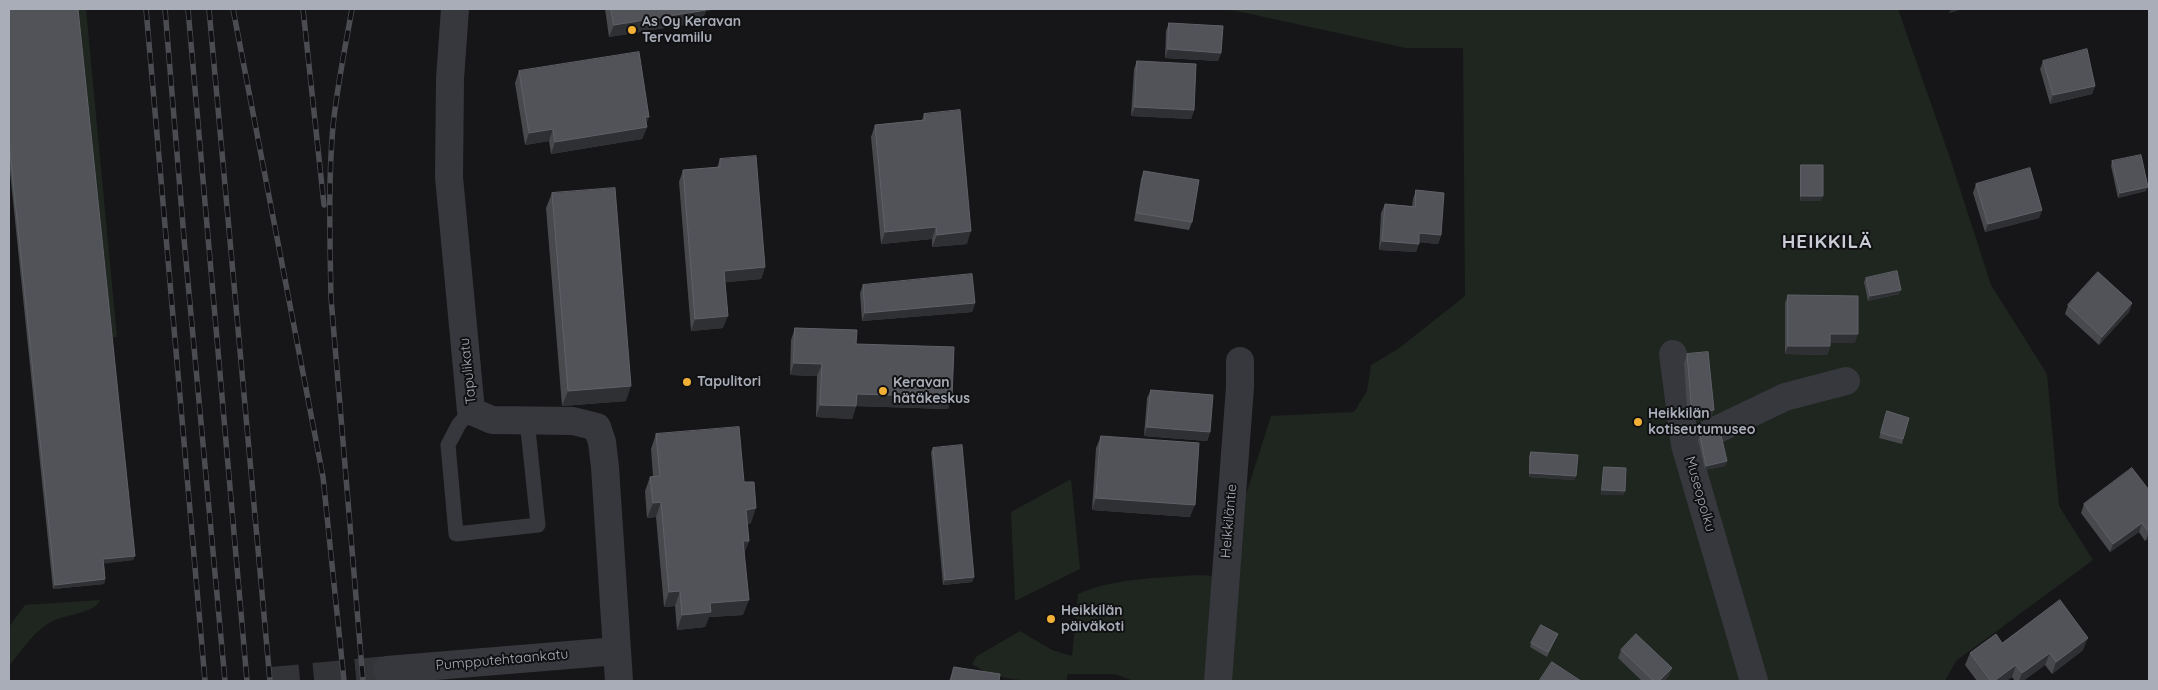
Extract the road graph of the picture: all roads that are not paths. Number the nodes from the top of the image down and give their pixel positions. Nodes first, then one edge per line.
1 (455, 9) edge
2 (1673, 354) dead end
3 (1240, 361) dead end
4 (1846, 381) dead end
5 (471, 411) junction
6 (527, 420) junction
7 (1685, 445) junction
8 (617, 651) junction
9 (386, 670) tunnel mouth
10 (619, 681) edge
11 (1218, 681) edge
12 (1754, 681) edge

1 - 5 street, Tapulikatu
2 - 7 street
3 - 11 street, Heikkiläntie
4 - 7 street, Museopolku
5 - 6 street, Tapulikatu
5 - 6 lane
6 - 8 street, Tapulikatu
7 - 12 street, Museopolku
8 - 9 street, Pumpputehtaankatu
8 - 10 street, Tapulikatu

